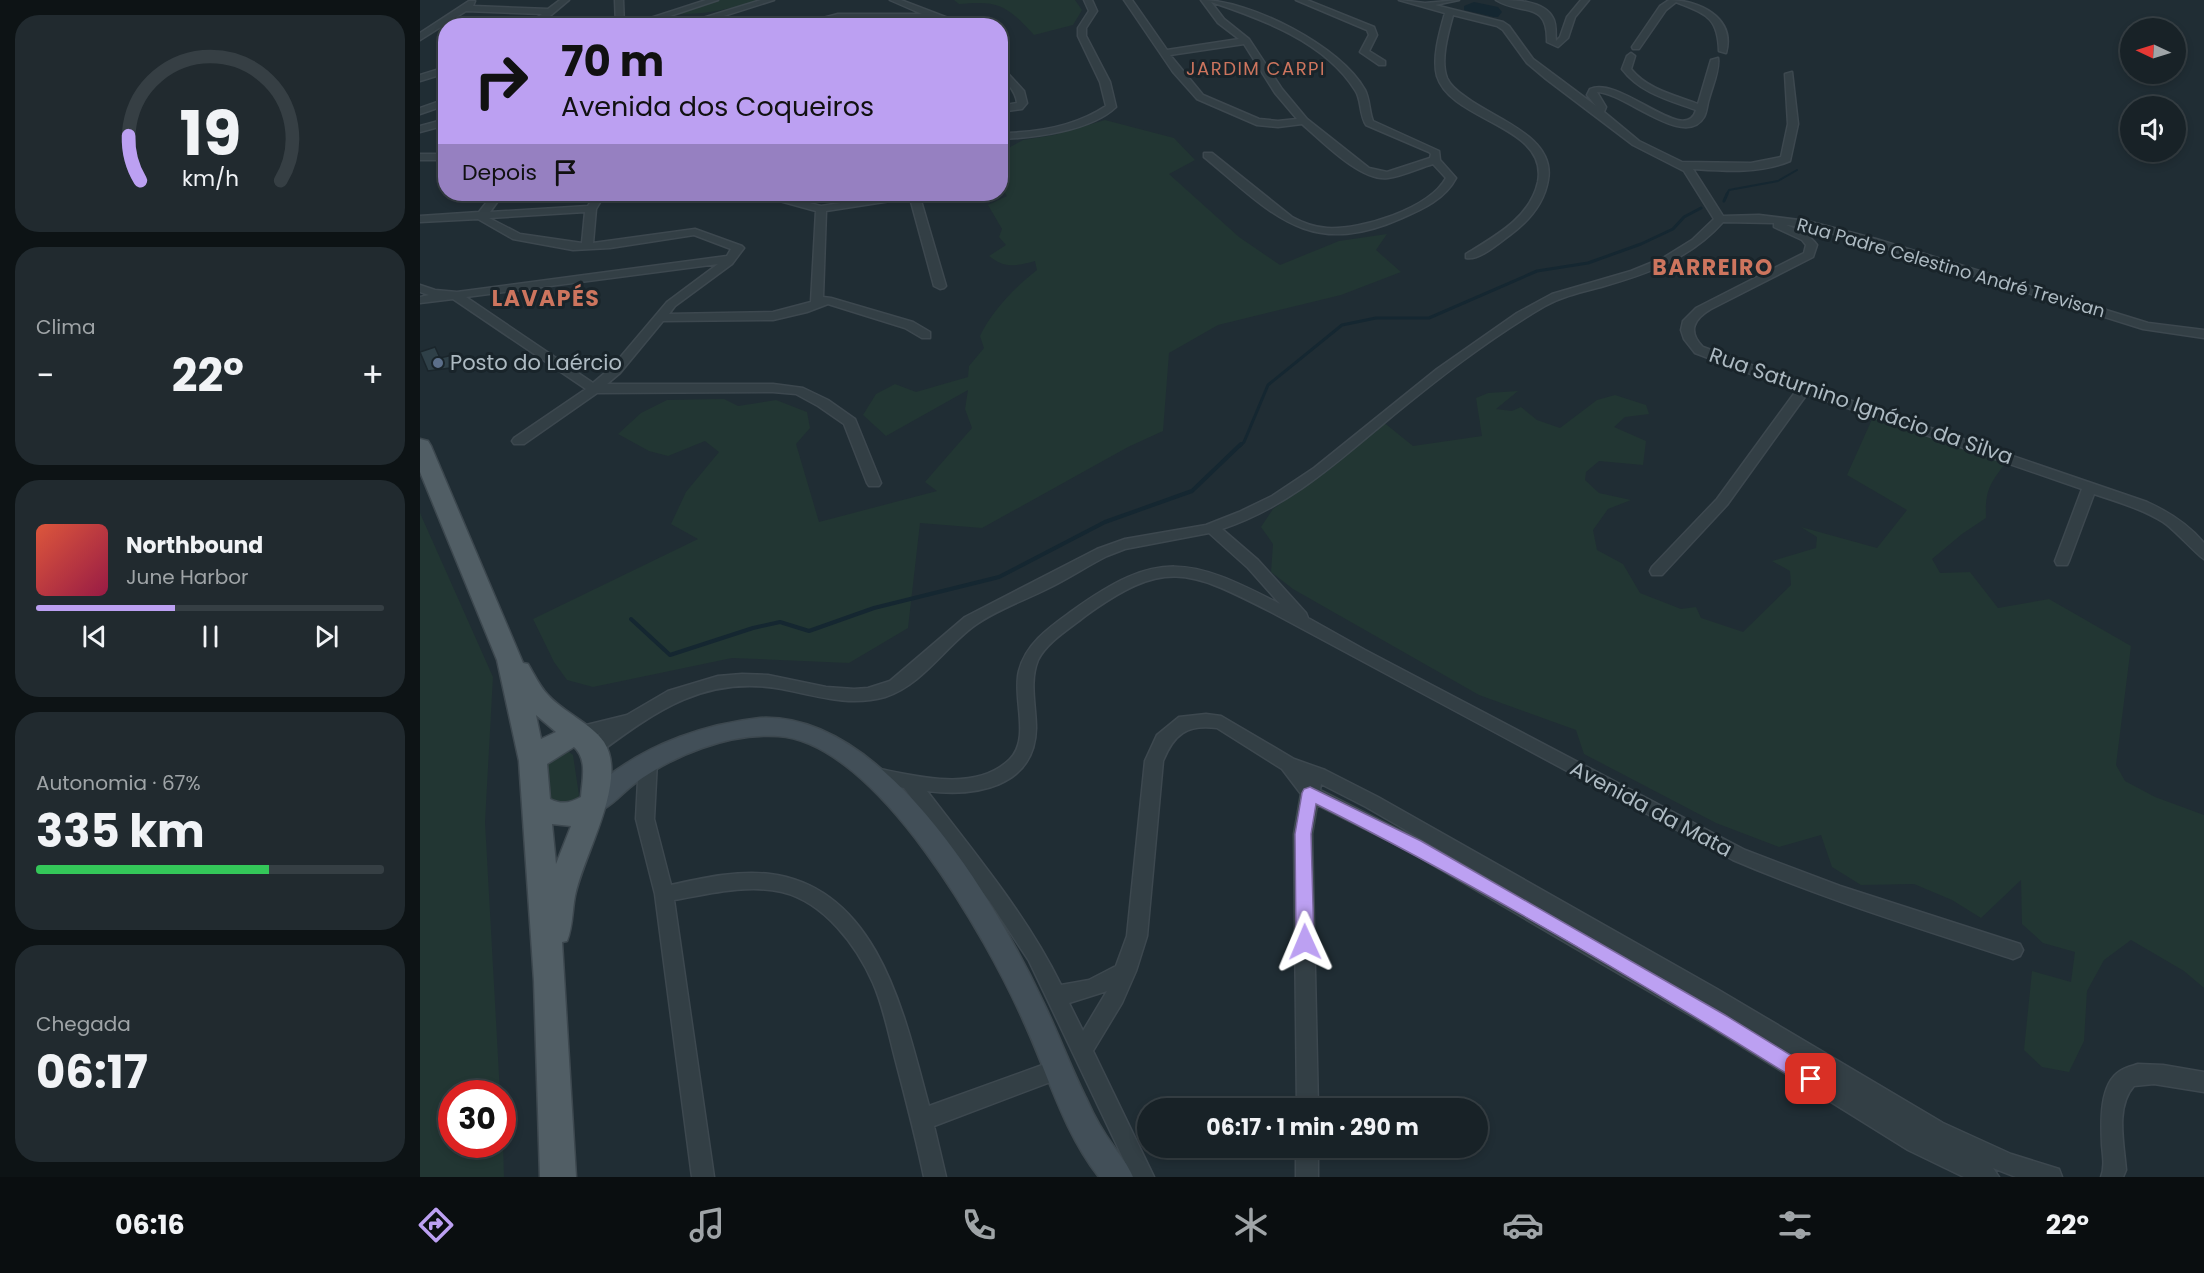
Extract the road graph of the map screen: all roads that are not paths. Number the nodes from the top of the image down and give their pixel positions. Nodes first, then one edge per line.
1 (458, 0) edge
2 (477, 0) edge
3 (565, 0) edge
4 (619, 0) edge
5 (770, 0) edge
6 (894, 0) edge
7 (1088, 0) edge
8 (1128, 0) edge
9 (1205, 0) edge
10 (1213, 0) edge
11 (1300, 0) edge
12 (1403, 0) edge
13 (1455, 0) edge
14 (1500, 0) edge
15 (1585, 0) edge
16 (1676, 0) edge
17 (710, 1) edge
18 (1420, 5) junction
19 (1525, 6) edge
20 (465, 8) junction
21 (549, 12) junction
22 (1449, 12) junction
23 (936, 17) junction
24 (449, 18) edge
25 (542, 18) edge
26 (620, 18) edge
27 (656, 18) edge
28 (716, 18) edge
29 (830, 18) edge
30 (939, 18) edge
31 (438, 25) edge
32 (420, 37) edge
33 (1246, 41) junction
34 (1723, 51) dead end
35 (1164, 53) junction
36 (1715, 60) dead end
37 (1382, 63) dead end
38 (438, 72) edge
39 (1788, 74) dead end
40 (420, 78) edge
41 (1008, 78) edge
42 (438, 105) edge
43 (1008, 108) edge
44 (1700, 108) junction
45 (420, 111) edge
46 (1599, 113) junction
47 (1304, 121) junction
48 (438, 124) edge
49 (420, 129) edge
50 (1008, 136) edge
51 (1208, 155) dead end
52 (420, 157) edge
53 (438, 157) edge
54 (1435, 160) junction
55 (1681, 165) junction
56 (493, 201) edge
57 (596, 201) edge
58 (791, 201) edge
59 (870, 201) edge
60 (915, 201) edge
61 (591, 208) junction
62 (821, 209) junction
63 (482, 215) junction
64 (1759, 218) junction
65 (420, 219) edge
66 (1720, 219) junction
67 (587, 247) junction
68 (1470, 256) dead end
69 (730, 259) junction
70 (940, 286) dead end
71 (420, 288) edge
72 (453, 294) junction
73 (420, 300) edge
74 (817, 304) junction
75 (658, 318) junction
76 (2204, 334) edge
77 (926, 335) dead end
78 (594, 389) junction
79 (1804, 389) junction
80 (519, 441) dead end
81 (420, 446) edge
82 (874, 483) dead end
83 (2090, 487) junction
84 (1212, 528) junction
85 (2204, 554) edge
86 (2062, 561) dead end
87 (1657, 571) dead end
88 (1308, 624) junction
89 (510, 660) junction
90 (589, 749) junction
91 (648, 760) junction
92 (533, 761) junction
93 (1288, 764) junction
94 (875, 775) junction
95 (1319, 775) junction
96 (909, 781) junction
97 (1310, 793) junction
98 (594, 803) junction
99 (535, 805) junction
100 (664, 894) junction
101 (2013, 950) dead end
102 (1126, 971) junction
103 (550, 981) junction
104 (1057, 995) junction
105 (1082, 1051) junction
106 (1059, 1069) junction
107 (2204, 1082) edge
108 (1307, 1098) edge
109 (923, 1119) junction
110 (1307, 1158) edge
111 (558, 1177) edge
112 (703, 1177) edge
113 (935, 1177) edge
114 (1118, 1177) edge
115 (1143, 1177) edge
116 (1307, 1177) edge
117 (1988, 1177) edge
118 (2051, 1177) edge
119 (2112, 1177) edge

1 - 20 street
2 - 20 street
3 - 21 street
4 - 26 street
5 - 28 street
6 - 23 street
7 - 50 street
8 - 35 street
9 - 33 street
10 - 54 street
11 - 37 street
12 - 18 street
13 - 18 street
14 - 19 street
15 - 19 street
16 - 34 street
16 - 44 street
17 - 27 street
18 - 22 street
20 - 21 street
20 - 24 street
21 - 25 street
22 - 46 street
22 - 68 street
23 - 29 street
23 - 30 street
31 - 32 street
33 - 35 street
33 - 47 street
35 - 47 street
36 - 44 street
38 - 40 street
39 - 55 street
41 - 43 street
42 - 45 street
44 - 46 street
46 - 55 street
47 - 54 street
48 - 49 street
51 - 54 street
52 - 53 street
55 - 66 street
56 - 63 street
57 - 61 street
58 - 62 street
59 - 62 street
60 - 70 street
61 - 63 street
61 - 67 street
62 - 74 street
63 - 65 street
63 - 67 street
64 - 66 street, Rua Padre Celestino André Trevisan
64 - 76 street, Rua Padre Celestino André Trevisan
64 - 79 street, Rua Saturnino Ignácio da Silva
66 - 84 street
67 - 69 street
69 - 72 street
69 - 75 street
71 - 72 street
72 - 73 street
72 - 78 street
74 - 75 street
74 - 77 street
75 - 78 street
78 - 80 street
78 - 82 street
79 - 83 street, Rua Saturnino Ignácio da Silva
79 - 87 street
81 - 89 main road
83 - 85 street, Rua Saturnino Ignácio da Silva
83 - 86 street
84 - 88 street, Avenida da Mata
84 - 90 street
88 - 96 street, Avenida da Mata
88 - 101 street, Avenida da Mata
89 - 90 main road
89 - 92 main road
90 - 91 main road
90 - 92 main road
90 - 98 main road
91 - 94 main road
91 - 98 main road
91 - 100 street
92 - 99 main road
93 - 95 street
93 - 97 street
93 - 102 street
94 - 96 street, Avenida da Mata
94 - 106 main road
95 - 97 street
95 - 118 street
96 - 104 street
97 - 108 street
97 - 117 street
98 - 99 main road
98 - 103 main road
99 - 103 main road
100 - 109 street
100 - 112 street
102 - 104 street
102 - 105 street
103 - 111 main road
104 - 105 street
105 - 115 street
106 - 109 street
106 - 114 main road
107 - 119 street
109 - 113 street
110 - 116 street

